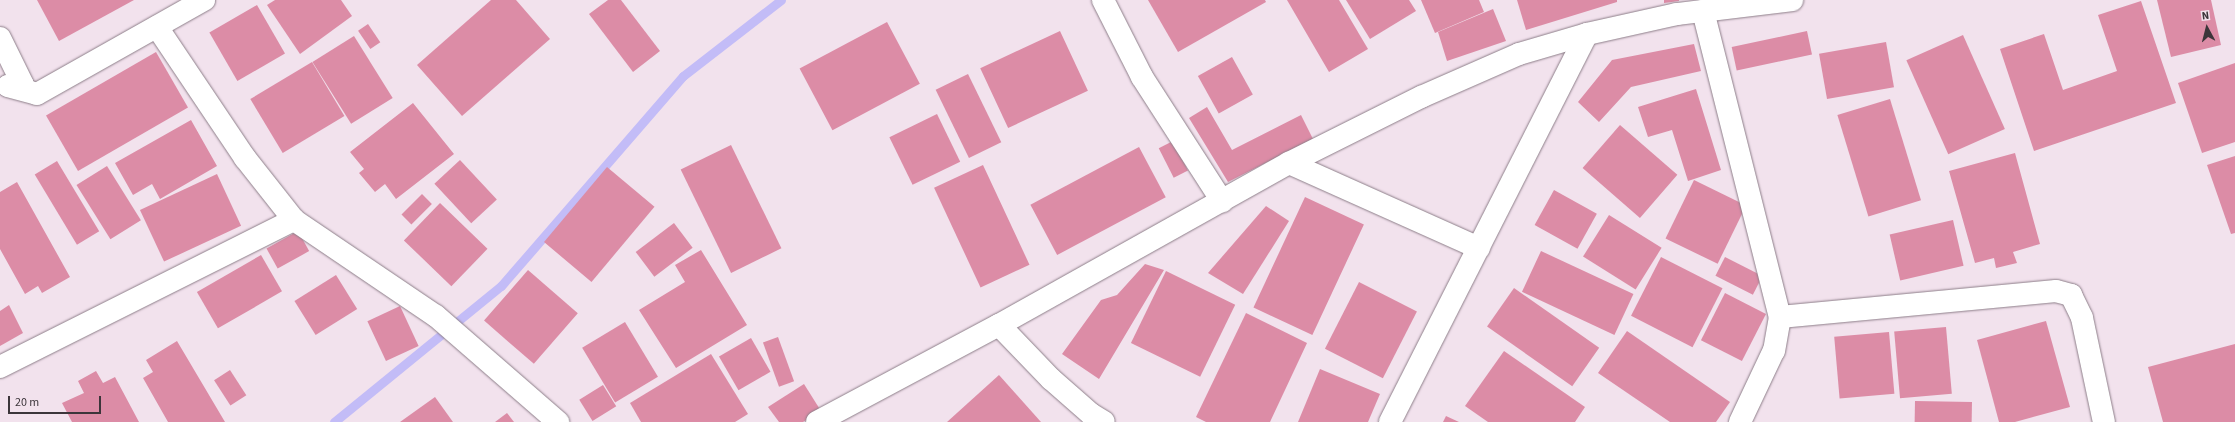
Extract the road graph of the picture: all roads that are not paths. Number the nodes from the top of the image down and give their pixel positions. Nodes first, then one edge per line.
1 (204, 0) edge
2 (1103, 0) edge
3 (1792, 0) edge
4 (1702, 11) junction
5 (157, 27) junction
6 (1586, 34) junction
7 (0, 38) edge
8 (1290, 163) junction
9 (1222, 201) junction
10 (294, 220) junction
11 (1479, 248) junction
12 (1780, 317) junction
13 (999, 325) junction
14 (0, 368) edge
15 (1748, 419) edge
16 (558, 422) edge
17 (817, 422) edge
18 (1104, 422) edge
19 (1390, 422) edge
20 (2104, 422) edge

1 - 5 street
2 - 9 street
3 - 4 street
4 - 6 street
4 - 12 street
5 - 7 street
5 - 10 street
6 - 8 street
6 - 11 street
8 - 9 street
8 - 11 street
9 - 13 street
10 - 14 street
10 - 16 street
11 - 19 street
12 - 15 street
12 - 20 street
13 - 17 street
13 - 18 street

